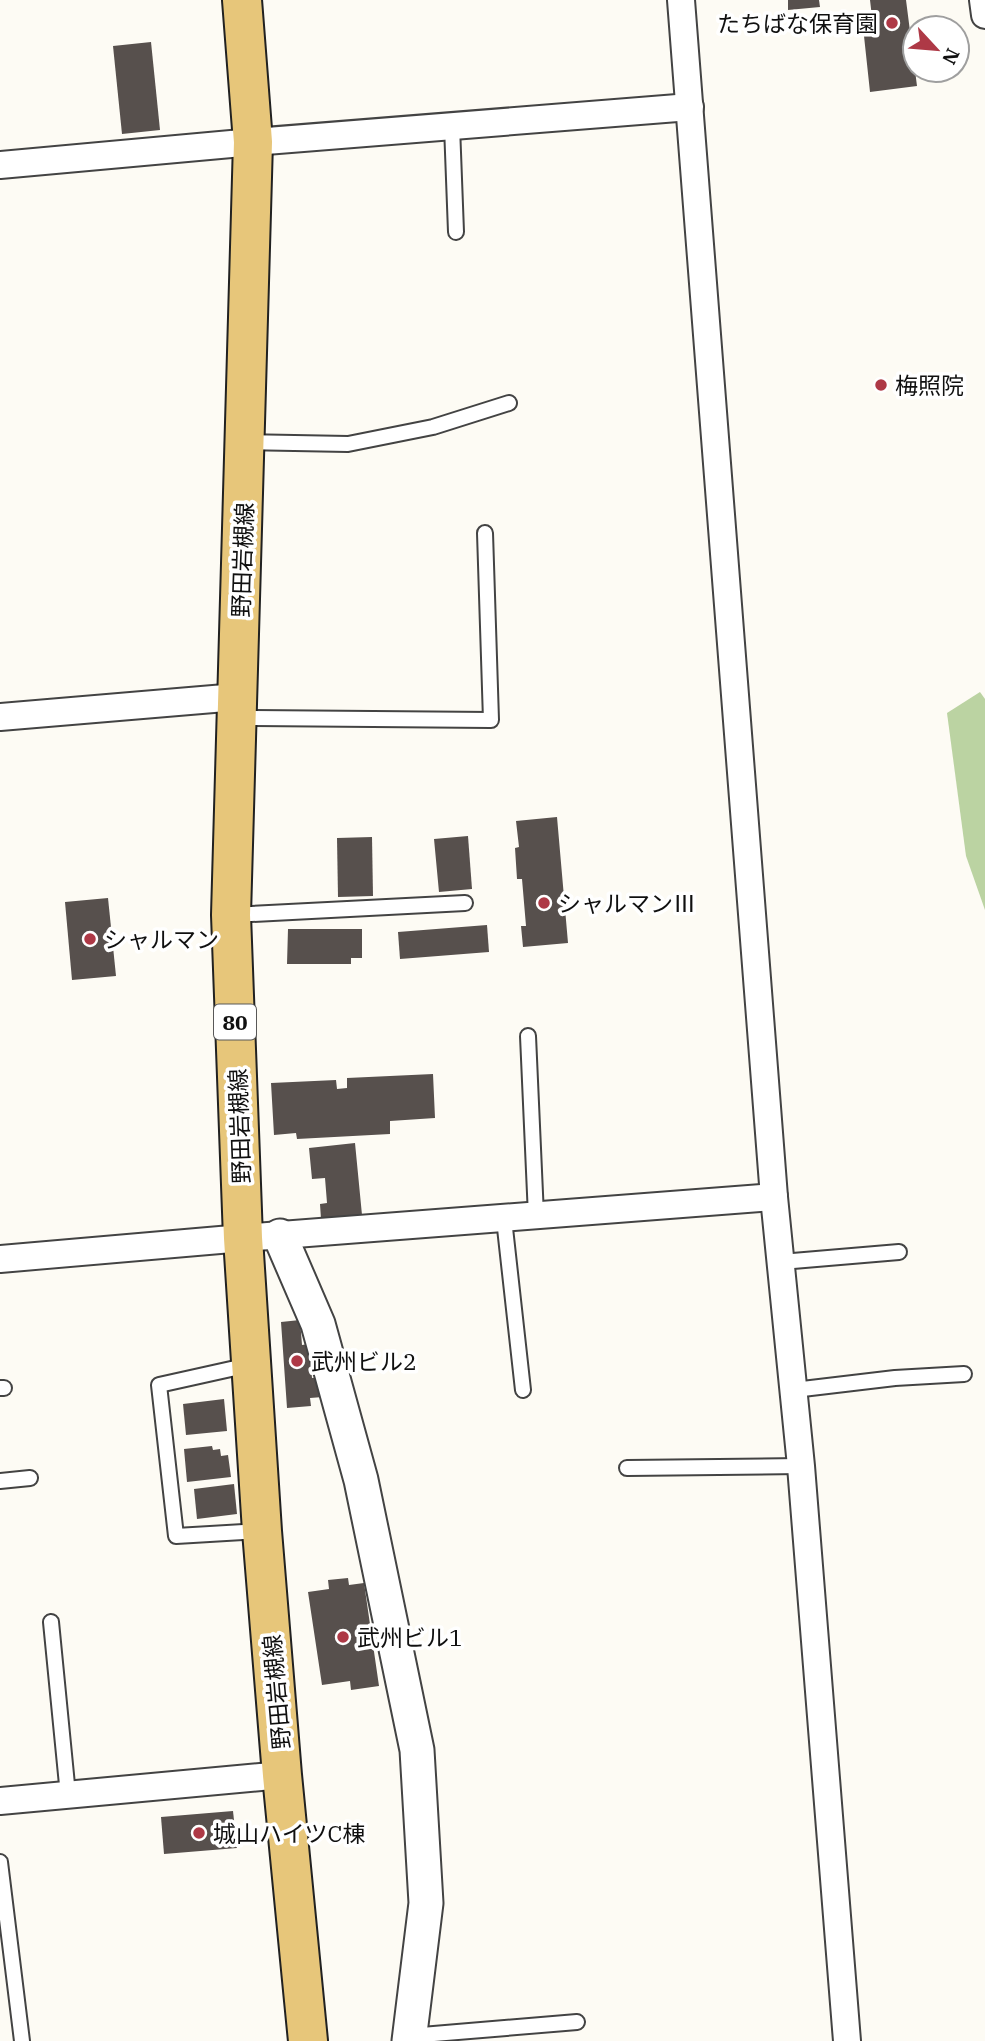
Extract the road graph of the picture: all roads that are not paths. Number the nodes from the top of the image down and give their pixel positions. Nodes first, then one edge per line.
1 (242, 0) edge
2 (681, 0) edge
3 (983, 0) edge
4 (985, 15) edge
5 (690, 107) junction
6 (452, 126) junction
7 (253, 142) junction
8 (0, 165) edge
9 (456, 232) dead end
10 (509, 403) dead end
11 (246, 442) junction
12 (485, 533) dead end
13 (237, 708) junction
14 (0, 717) edge
15 (465, 903) dead end
16 (231, 915) junction
17 (528, 1036) dead end
18 (774, 1197) junction
19 (537, 1216) junction
20 (504, 1219) junction
21 (280, 1236) junction
22 (243, 1238) junction
23 (899, 1252) dead end
24 (0, 1259) edge
25 (780, 1262) junction
26 (252, 1365) junction
27 (964, 1374) dead end
28 (523, 1390) dead end
29 (794, 1390) junction
30 (801, 1466) junction
31 (627, 1468) dead end
32 (30, 1478) dead end
33 (0, 1481) edge
34 (262, 1531) junction
35 (51, 1622) dead end
36 (282, 1775) junction
37 (68, 1795) junction
38 (0, 1801) edge
39 (0, 1862) edge
40 (577, 2022) dead end
41 (410, 2039) edge
42 (22, 2041) edge
43 (308, 2041) edge
44 (847, 2041) edge

1 - 7 main road, 野田岩槻線 / 80
2 - 5 street
3 - 4 street
5 - 6 street
5 - 18 street
6 - 7 street
6 - 9 lane
7 - 8 street
7 - 11 main road, 野田岩槻線 / 80
10 - 11 lane
11 - 13 main road, 野田岩槻線 / 80
12 - 13 lane
13 - 14 street
13 - 16 main road, 野田岩槻線 / 80
15 - 16 lane
16 - 22 main road, 野田岩槻線 / 80
17 - 19 lane
18 - 19 street
18 - 25 street
19 - 20 street
20 - 21 street
20 - 28 lane
21 - 22 street
21 - 41 street
22 - 24 street
22 - 26 main road, 野田岩槻線 / 80
23 - 25 lane
25 - 29 street
26 - 34 main road, 野田岩槻線 / 80
26 - 34 lane
27 - 29 lane
29 - 30 street
30 - 31 lane
30 - 44 street
32 - 33 lane
34 - 36 main road, 野田岩槻線 / 80
35 - 37 lane
36 - 37 street
36 - 43 main road, 野田岩槻線 / 80
37 - 38 street
39 - 42 lane
40 - 41 lane

